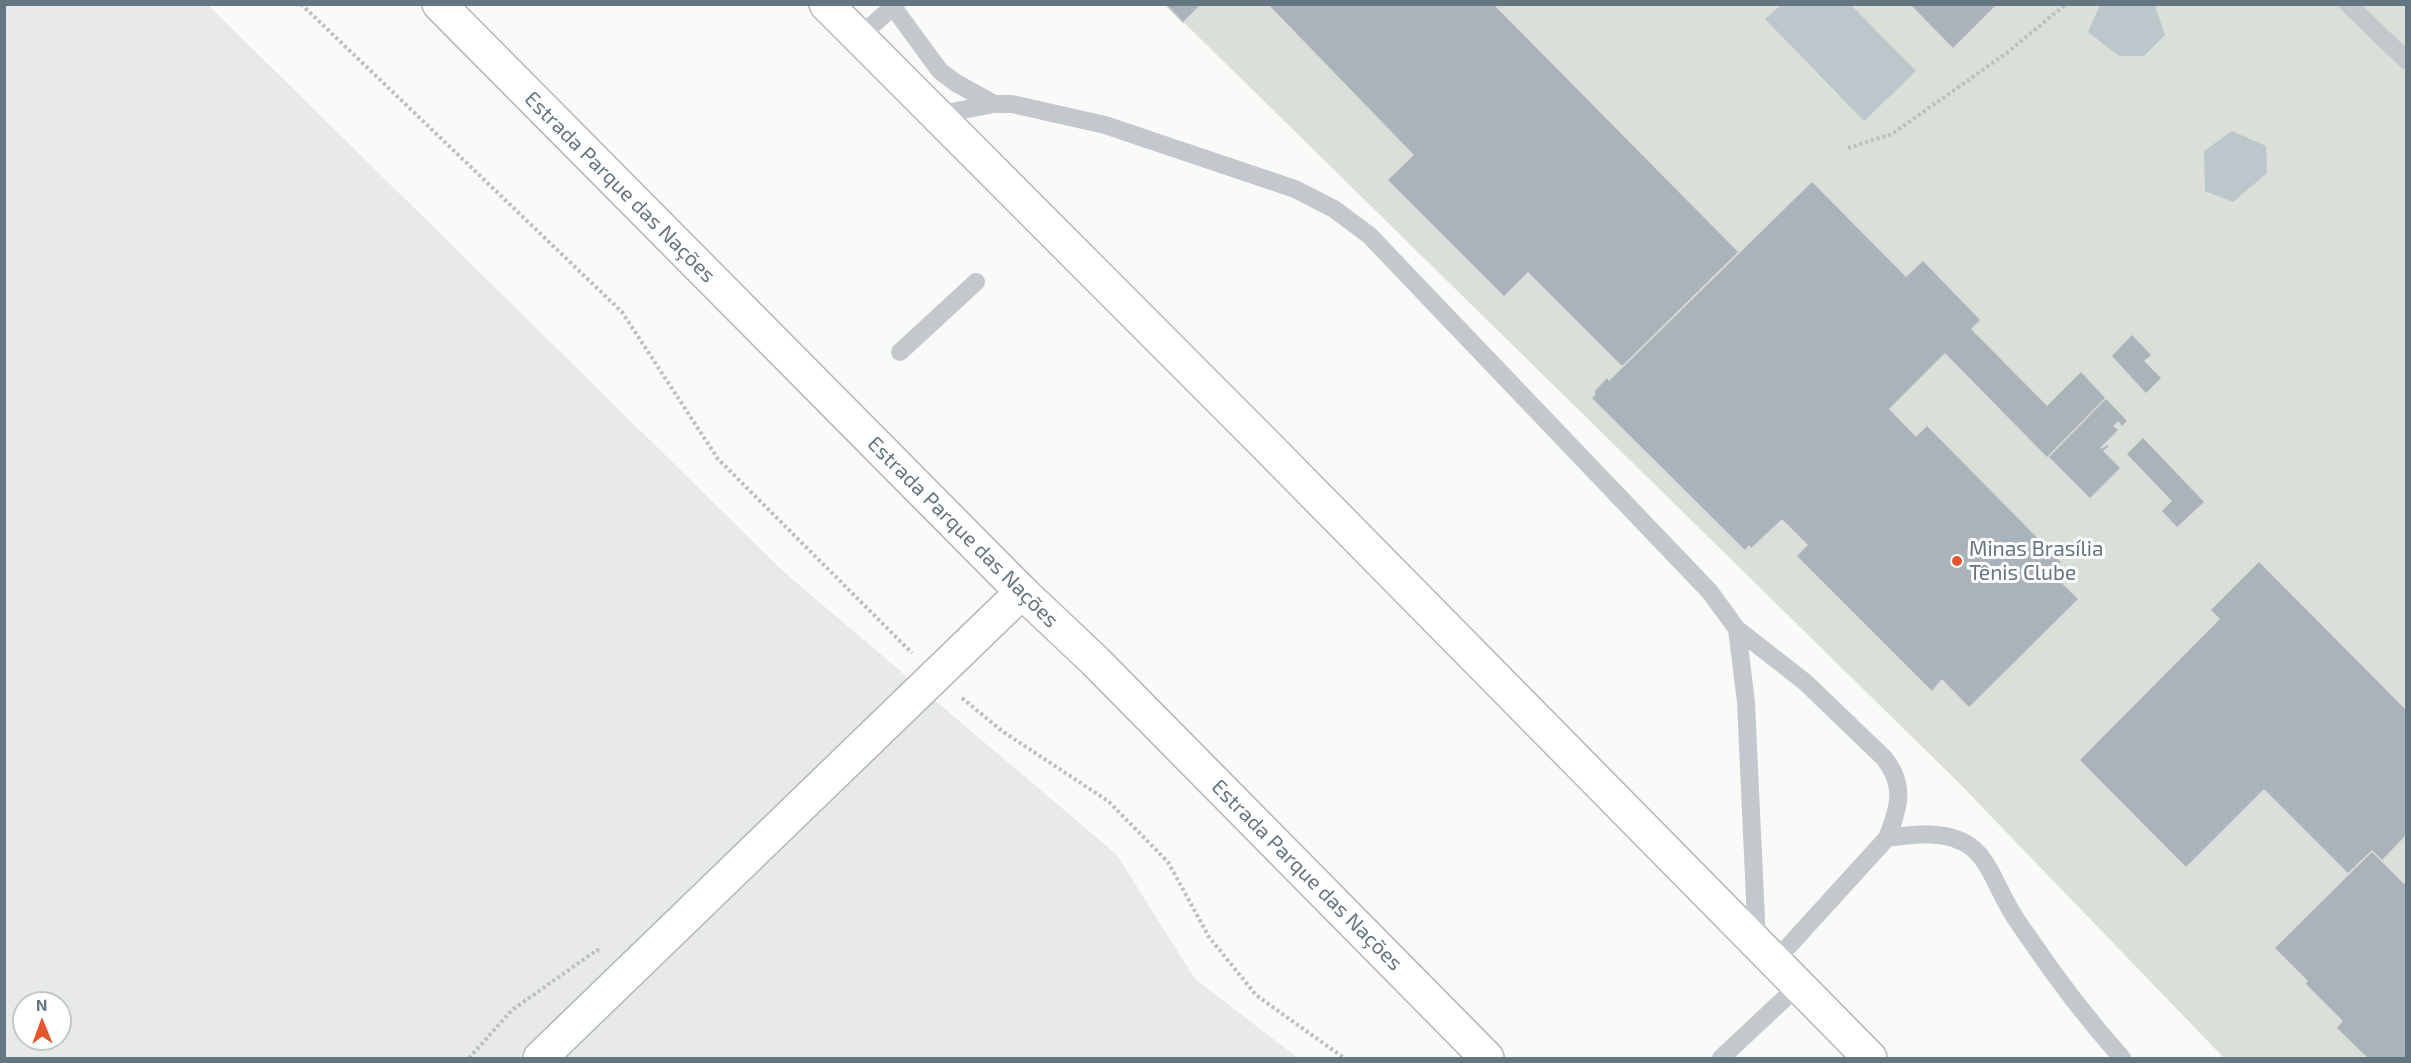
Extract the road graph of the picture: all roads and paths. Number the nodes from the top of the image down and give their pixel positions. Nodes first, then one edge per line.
1 (301, 4) edge
2 (439, 4) edge
3 (826, 4) edge
4 (2066, 4) edge
5 (2348, 4) edge
6 (895, 6) edge
7 (859, 38) junction
8 (2406, 60) edge
9 (994, 104) junction
10 (936, 115) junction
11 (1848, 148) dead end
12 (976, 282) dead end
13 (900, 352) dead end
14 (1022, 592) junction
15 (1737, 629) junction
16 (936, 676) junction
17 (1887, 838) junction
18 (1766, 952) junction
19 (640, 962) junction
20 (1799, 985) junction
21 (469, 1059) edge
22 (540, 1059) edge
23 (1344, 1059) edge
24 (1487, 1059) edge
25 (1721, 1059) edge
26 (1870, 1059) edge
27 (2122, 1059) edge

1 - 16 path
2 - 14 main road, Estrada Parque das Nações
3 - 7 main road
4 - 11 path
5 - 8 lane
6 - 7 lane
6 - 9 lane
7 - 10 main road
9 - 10 lane
9 - 15 lane
10 - 18 main road
12 - 13 lane
14 - 16 main road
14 - 24 main road, Estrada Parque das Nações
15 - 17 lane
15 - 18 lane
16 - 19 main road
16 - 23 path
17 - 18 lane
17 - 27 lane
18 - 20 main road
19 - 21 path
19 - 22 main road
20 - 25 lane
20 - 26 main road

